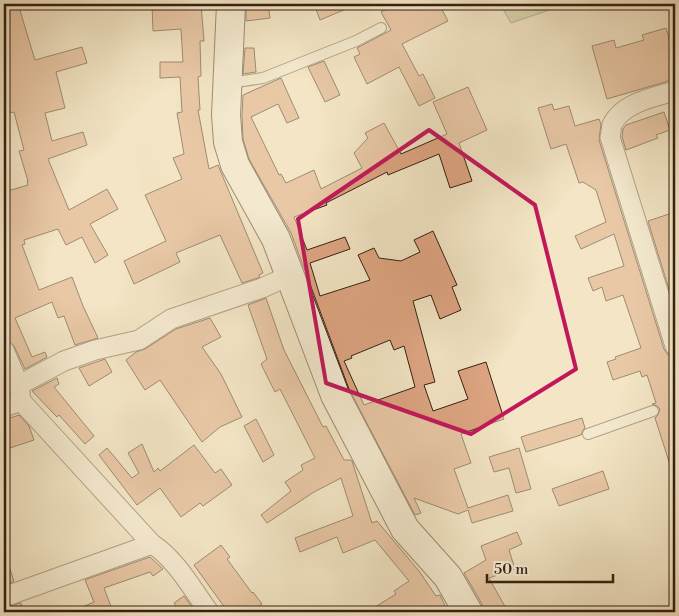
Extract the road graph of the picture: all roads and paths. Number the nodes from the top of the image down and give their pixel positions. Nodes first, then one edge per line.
1 (231, 4) edge
2 (381, 28) dead end
3 (226, 84) junction
4 (675, 91) edge
5 (291, 275) junction
6 (675, 346) edge
7 (4, 350) edge
8 (14, 397) edge
9 (653, 411) dead end
10 (588, 434) dead end
11 (152, 544) junction
12 (4, 597) edge
13 (209, 612) edge
14 (468, 612) edge

1 - 3 street
2 - 3 lane
3 - 5 street
4 - 6 street
5 - 8 street
5 - 14 street
7 - 8 street
8 - 11 street
9 - 10 lane
11 - 12 street
11 - 13 street

